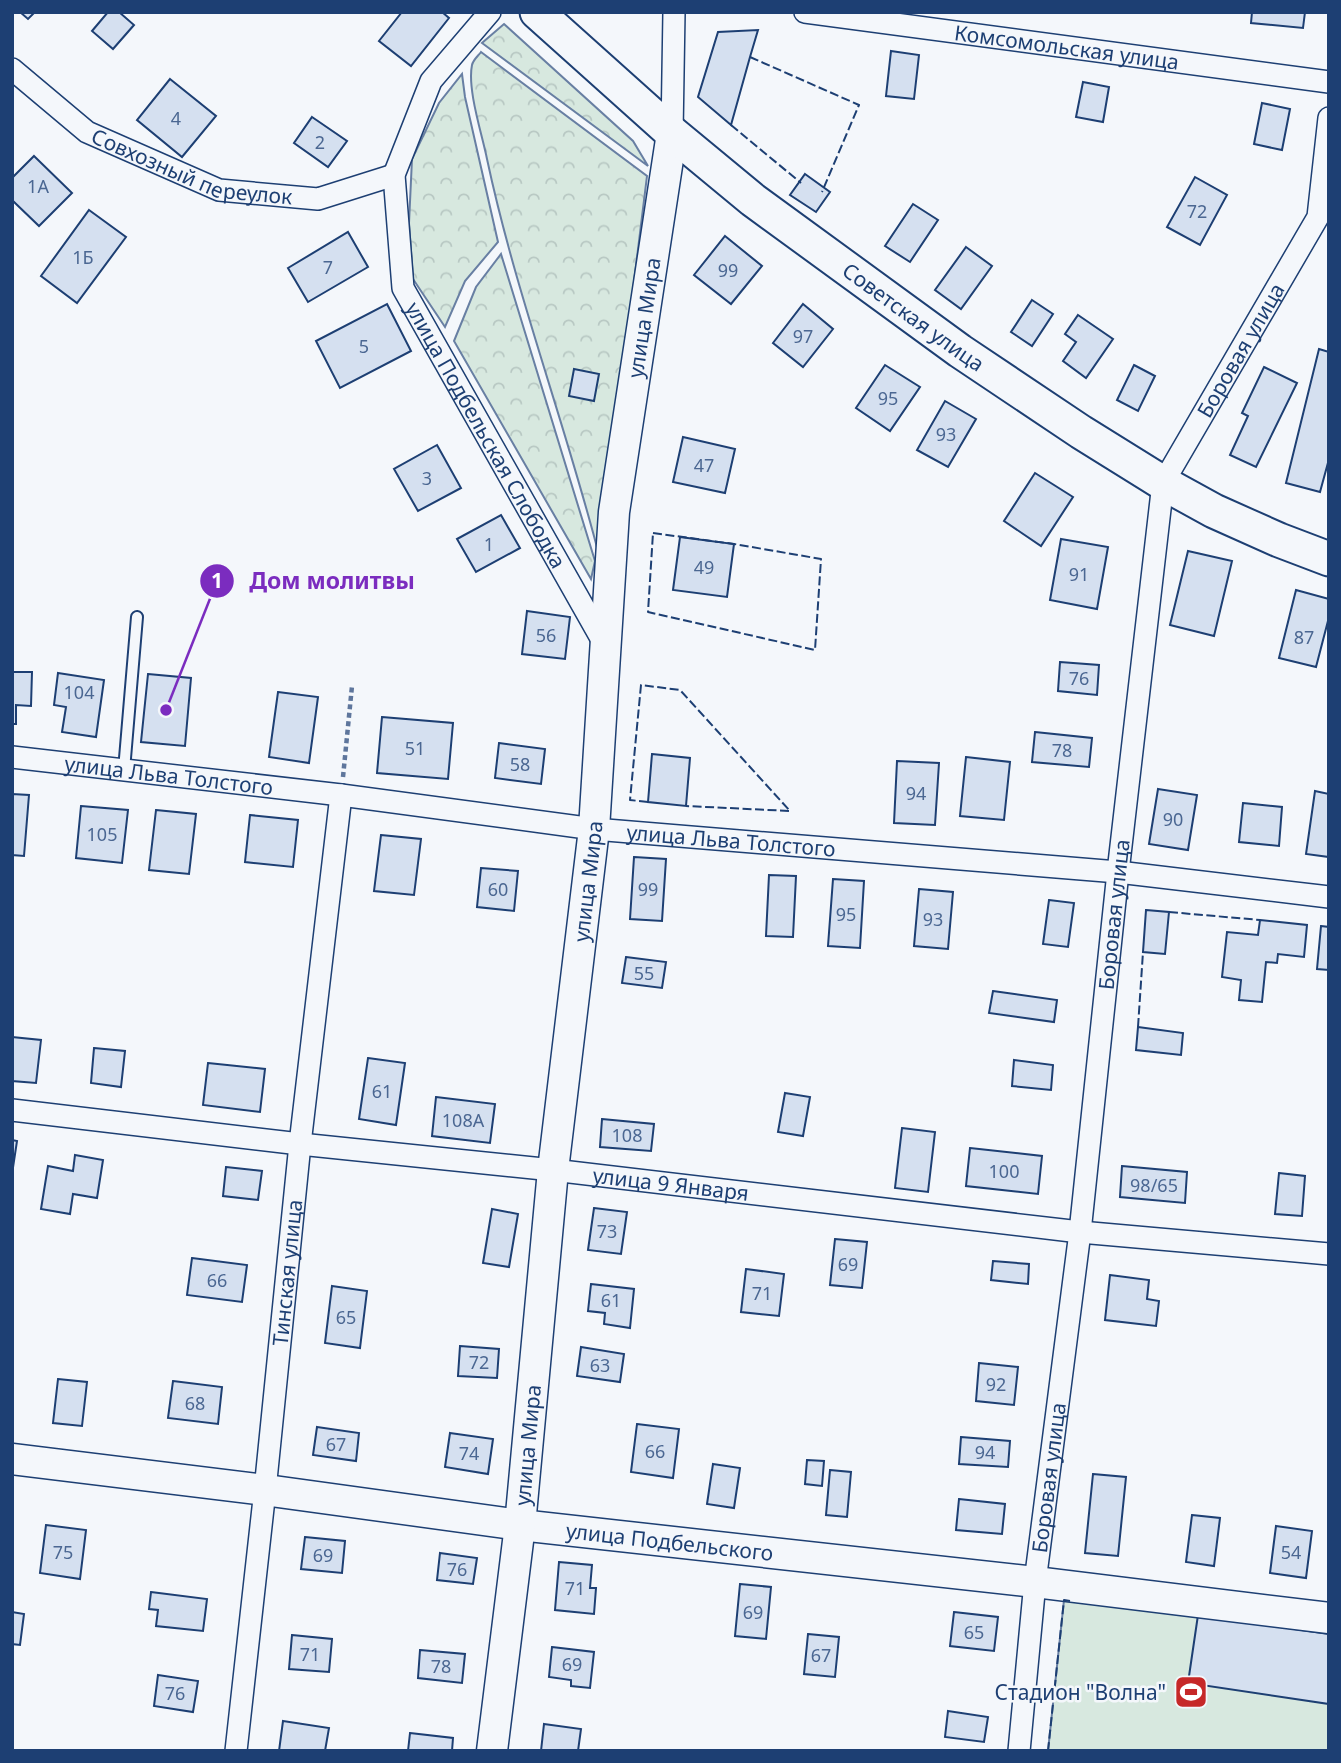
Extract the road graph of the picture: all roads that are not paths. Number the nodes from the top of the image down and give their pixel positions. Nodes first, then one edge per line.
1 (491, 12) edge
2 (674, 12) edge
3 (805, 12) edge
4 (548, 17) edge
5 (12, 69) edge
6 (1329, 82) edge
7 (1329, 118) edge
8 (672, 133) junction
9 (394, 175) junction
10 (1163, 483) junction
11 (1329, 559) edge
12 (137, 617) dead end
13 (606, 646) junction
14 (12, 757) edge
15 (124, 770) junction
16 (341, 795) junction
17 (594, 829) junction
18 (1118, 872) junction
19 (1329, 897) edge
20 (12, 1110) edge
21 (300, 1144) junction
22 (553, 1170) junction
23 (1080, 1232) junction
24 (1329, 1254) edge
25 (12, 1460) edge
26 (265, 1490) junction
27 (520, 1525) junction
28 (1035, 1582) junction
29 (1329, 1619) edge
30 (236, 1751) edge
31 (492, 1751) edge
32 (1019, 1751) edge

1 - 9 street
2 - 8 street, улица Мира
3 - 6 street, Комсомольская улица
4 - 8 main road, Советская улица
5 - 9 street, Совхозный переулок
7 - 10 street, Боровая улица
8 - 10 main road, Советская улица
8 - 13 main road, улица Мира
9 - 13 street, улица Подбельская Слободка
10 - 11 main road, Советская улица
10 - 18 street, Боровая улица
12 - 15 lane
13 - 17 main road, улица Мира
14 - 15 street, улица Льва Толстого
15 - 16 street, улица Льва Толстого
16 - 17 street, улица Льва Толстого
16 - 21 street, Тинская улица
17 - 18 street, улица Льва Толстого
17 - 22 main road, улица Мира
18 - 19 street, улица Льва Толстого
18 - 23 street, Боровая улица
20 - 21 street, улица 9 Января
21 - 22 street, улица 9 Января
21 - 26 street, Тинская улица
22 - 23 street, улица 9 Января
22 - 27 main road, улица Мира
23 - 24 street, улица 9 Января
23 - 28 street, Боровая улица
25 - 26 main road, улица Подбельского
26 - 27 main road, улица Подбельского
26 - 30 street, Тинская улица
27 - 28 main road, улица Подбельского
27 - 31 main road, улица Мира
28 - 29 main road, улица Подбельского
28 - 32 street, Боровая улица

